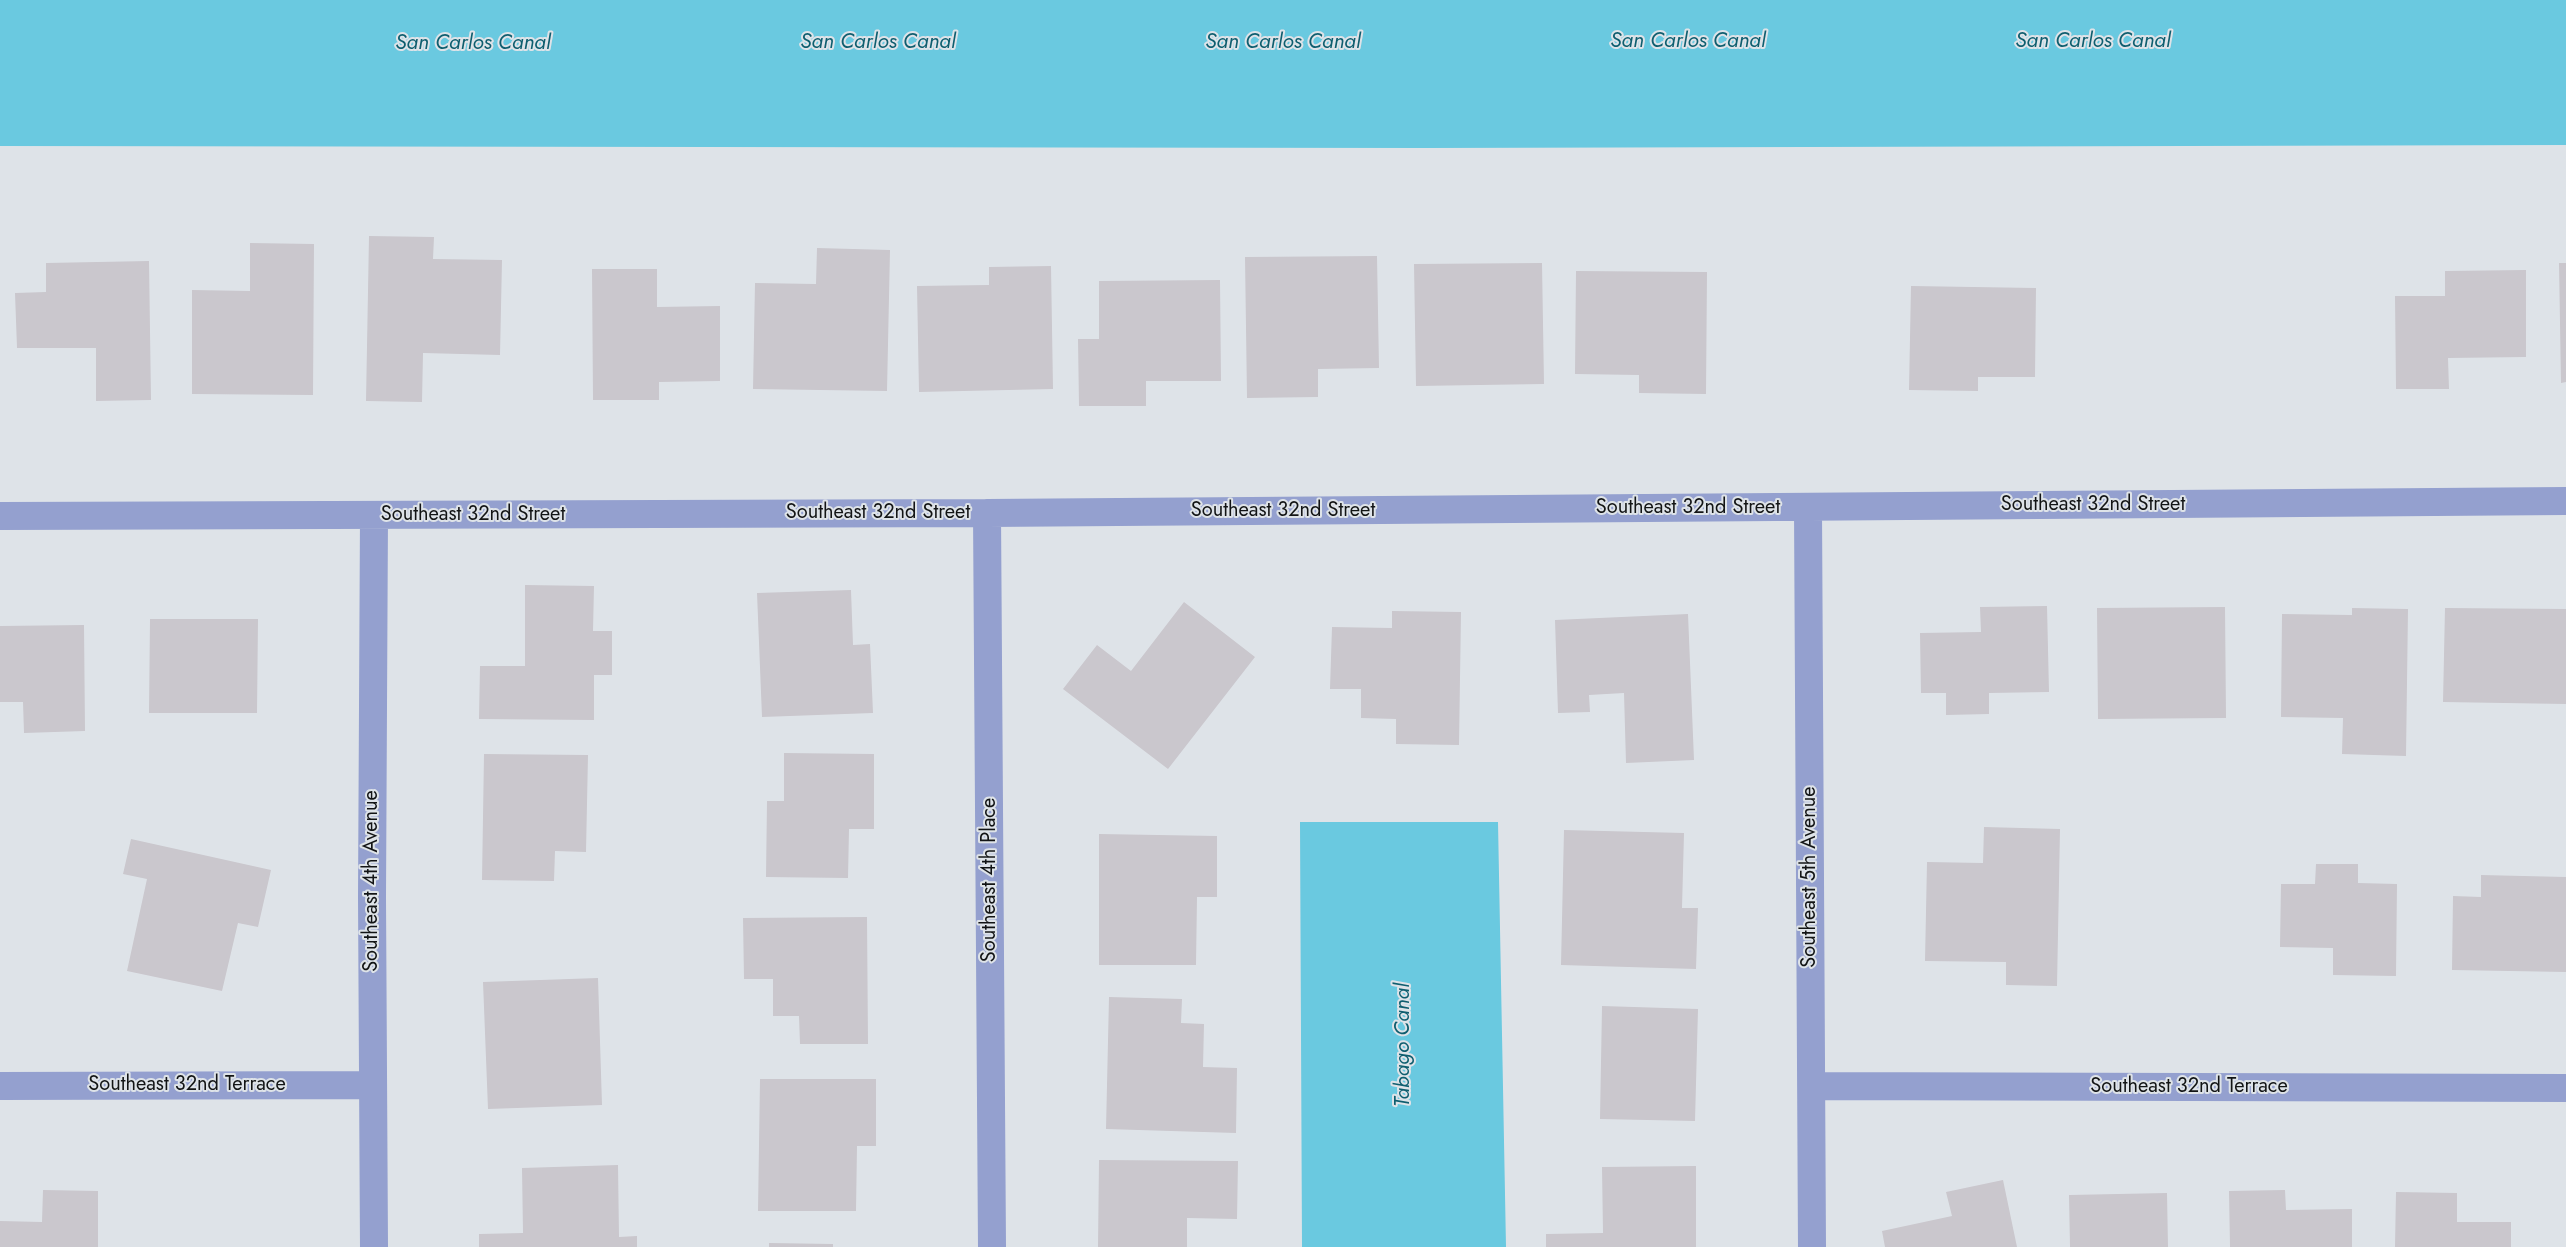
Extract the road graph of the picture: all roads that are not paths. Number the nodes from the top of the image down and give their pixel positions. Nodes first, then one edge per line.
1 (2566, 501) edge
2 (1808, 508) junction
3 (988, 513) junction
4 (374, 515) junction
5 (0, 516) edge
6 (373, 1084) junction
7 (0, 1086) edge
8 (1812, 1086) junction
9 (2566, 1088) edge
10 (374, 1247) edge
11 (992, 1247) edge
12 (1812, 1247) edge

1 - 2 street, Southeast 32nd Street
2 - 3 street, Southeast 32nd Street
2 - 8 street, Southeast 5th Avenue
3 - 4 street, Southeast 32nd Street
3 - 11 street, Southeast 4th Place
4 - 5 street, Southeast 32nd Street
4 - 6 street, Southeast 4th Avenue
6 - 7 street, Southeast 32nd Terrace
6 - 10 street, Southeast 4th Avenue
8 - 9 street, Southeast 32nd Terrace
8 - 12 street, Southeast 5th Avenue

